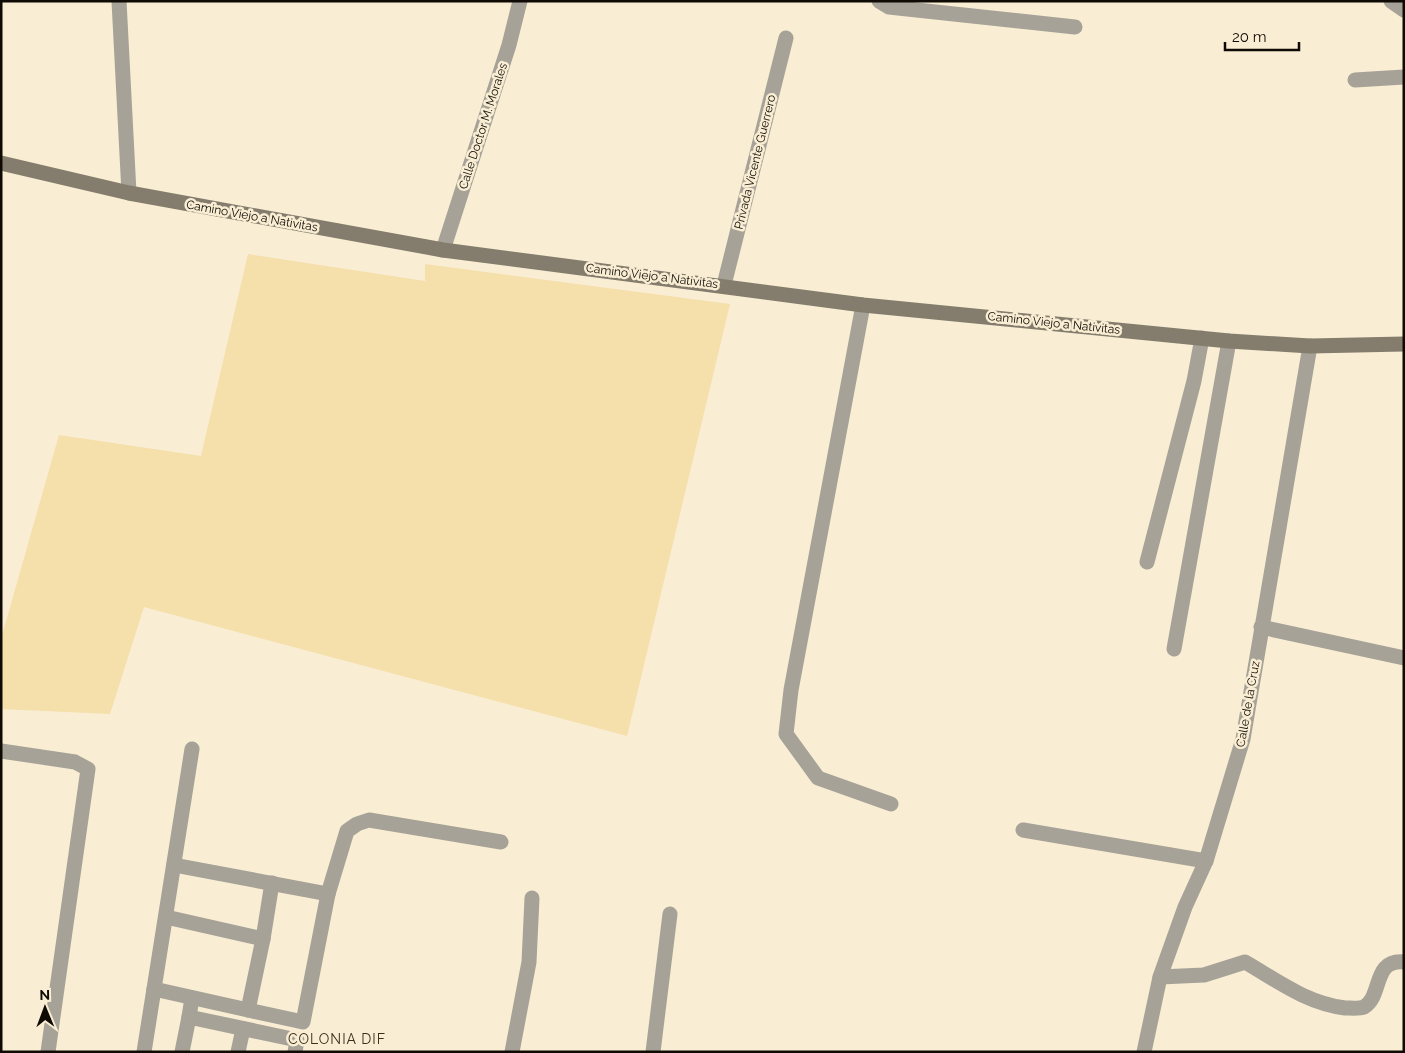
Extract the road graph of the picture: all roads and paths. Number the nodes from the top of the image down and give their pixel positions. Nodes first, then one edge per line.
1 (119, 1) edge
2 (520, 1) edge
3 (879, 1) edge
4 (1391, 1) edge
5 (1404, 10) edge
6 (1075, 27) dead end
7 (786, 38) dead end
8 (1404, 77) edge
9 (1355, 80) dead end
10 (1, 163) edge
11 (129, 194) junction
12 (443, 250) junction
13 (724, 285) junction
14 (863, 305) junction
15 (1202, 338) junction
16 (1229, 341) junction
17 (1404, 344) edge
18 (1310, 346) junction
19 (1147, 562) dead end
20 (1261, 627) junction
21 (1174, 649) dead end
22 (1404, 658) edge
23 (192, 749) dead end
24 (1, 751) edge
25 (891, 804) dead end
26 (1023, 830) dead end
27 (501, 842) dead end
28 (1206, 860) junction
29 (174, 865) junction
30 (272, 884) junction
31 (328, 894) junction
32 (532, 898) dead end
33 (670, 914) dead end
34 (166, 917) junction
35 (263, 939) junction
36 (1404, 962) edge
37 (1160, 977) junction
38 (154, 989) junction
39 (192, 998) junction
40 (248, 1010) junction
41 (189, 1017) junction
42 (243, 1029) junction
43 (48, 1052) edge
44 (144, 1052) edge
45 (182, 1052) edge
46 (238, 1052) edge
47 (294, 1052) edge
48 (512, 1052) edge
49 (653, 1052) edge
50 (1144, 1052) edge

1 - 11 street
2 - 12 street, Calle Doctor M. Morales
3 - 6 street
4 - 5 street
7 - 13 street, Privada Vicente Guerrero
8 - 9 street
10 - 11 street, Camino Viejo a Nativitas
11 - 12 street, Camino Viejo a Nativitas
12 - 13 street, Camino Viejo a Nativitas
13 - 14 street, Camino Viejo a Nativitas
14 - 15 street, Camino Viejo a Nativitas
14 - 25 street
15 - 16 street, Camino Viejo a Nativitas
15 - 19 street
16 - 18 street, Camino Viejo a Nativitas
16 - 21 street
17 - 18 street, Camino Viejo a Nativitas
18 - 20 street, Calle de la Cruz
20 - 22 street
20 - 28 street, Calle de la Cruz
23 - 29 street
24 - 43 street
26 - 28 street
27 - 31 street
28 - 37 street, Calle de la Cruz
29 - 30 street
29 - 34 street
30 - 31 street
30 - 35 street
31 - 40 street
32 - 48 street
33 - 49 street
34 - 35 street
34 - 38 street
35 - 40 street
36 - 37 street
37 - 50 street, Calle de la Cruz
38 - 39 street
38 - 44 street
39 - 40 street
39 - 41 street
41 - 42 street
41 - 45 street
42 - 46 street
42 - 47 street

